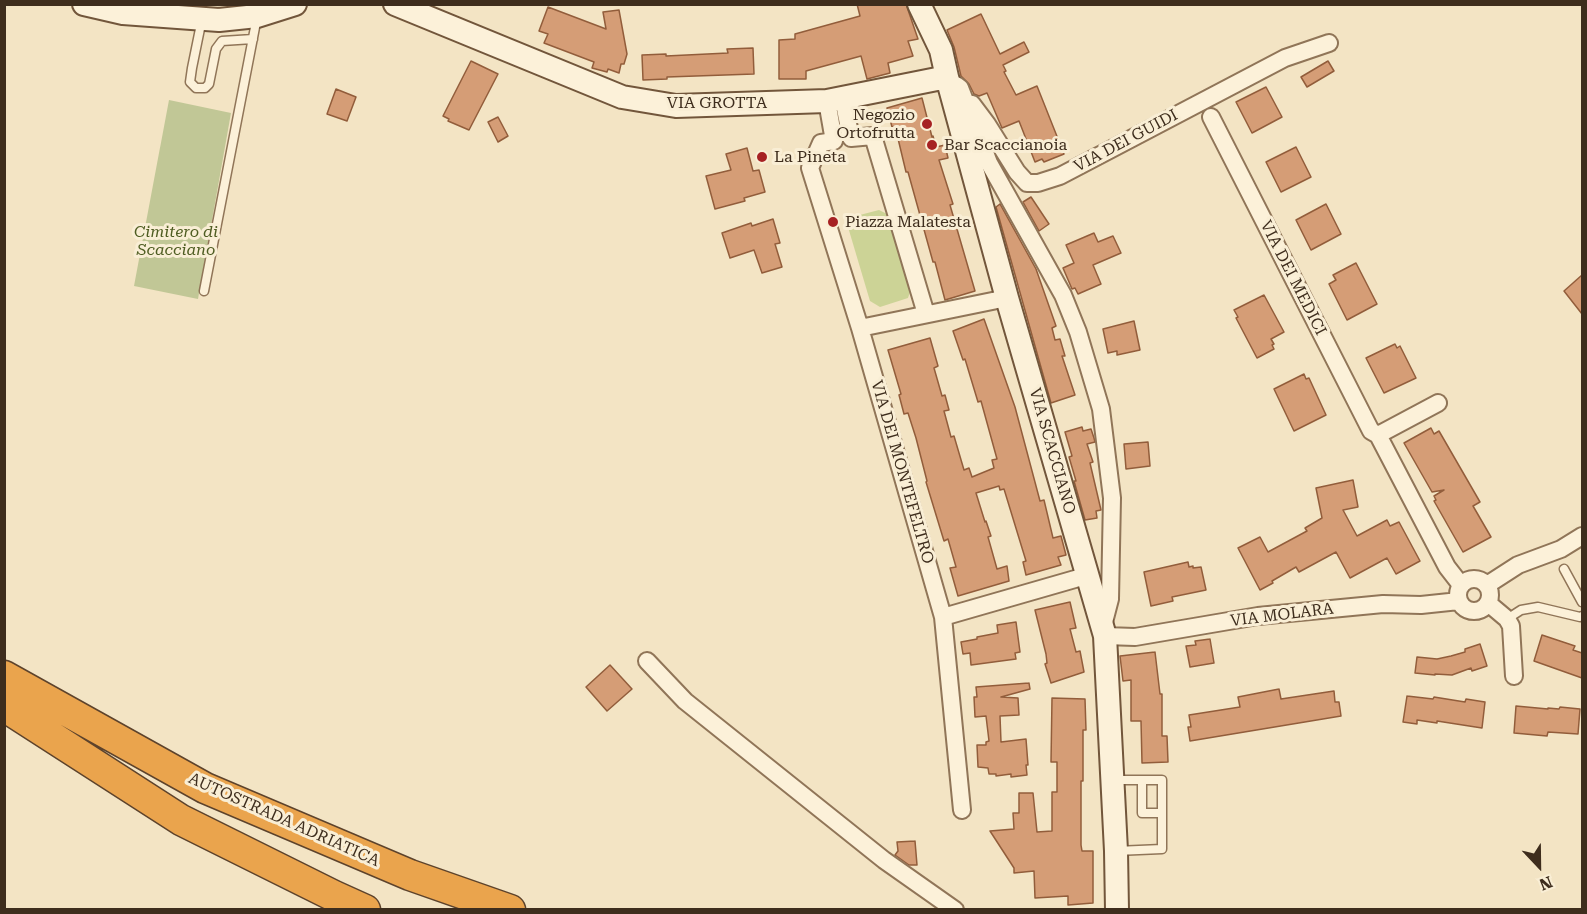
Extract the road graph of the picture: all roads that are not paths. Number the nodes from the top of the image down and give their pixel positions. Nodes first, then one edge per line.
1 (84, 4) edge
2 (295, 4) edge
3 (395, 4) edge
4 (920, 4) edge
5 (257, 16) junction
6 (202, 19) junction
7 (253, 39) junction
8 (1329, 43) dead end
9 (953, 82) junction
10 (835, 100) junction
11 (1211, 117) dead end
12 (204, 291) dead end
13 (1007, 298) junction
14 (926, 314) junction
15 (860, 328) junction
16 (1438, 403) dead end
17 (1378, 435) junction
18 (1582, 536) edge
19 (1563, 569) dead end
20 (1089, 575) junction
21 (1487, 585) junction
22 (1460, 593) junction
23 (1582, 602) edge
24 (1488, 603) junction
25 (1582, 616) edge
26 (943, 617) junction
27 (1507, 619) junction
28 (1104, 631) junction
29 (647, 661) dead end
30 (1514, 675) dead end
31 (4, 676) edge
32 (4, 706) edge
33 (1113, 780) junction
34 (1143, 780) junction
35 (962, 810) dead end
36 (1162, 813) junction
37 (1116, 851) junction
38 (365, 909) edge
39 (510, 909) edge
40 (955, 909) edge
41 (1117, 909) edge

1 - 6 street
2 - 5 street
3 - 10 street, VIA GROTTA
4 - 9 street, VIA SCACCIANO
5 - 6 street
5 - 7 lane
6 - 7 lane
7 - 12 lane
8 - 9 street, VIA DEI GUIDI
9 - 10 street, VIA GROTTA
9 - 13 street, VIA SCACCIANO
9 - 28 street
10 - 14 street
10 - 15 street
11 - 17 street, VIA DEI MEDICI
13 - 14 street
13 - 20 street, VIA SCACCIANO
14 - 15 street
15 - 26 street, VIA DEI MONTEFELTRO
16 - 17 street
17 - 22 street, VIA DEI MEDICI
18 - 21 street
19 - 23 lane
20 - 26 street
20 - 28 street, VIA SCACCIANO
21 - 22 street, VIA MOLARA
21 - 24 street
22 - 24 street, VIA MOLARA
22 - 28 street, VIA MOLARA
24 - 27 street
25 - 27 lane
26 - 35 street, VIA DEI MONTEFELTRO
27 - 30 street
28 - 33 street, VIA SCACCIANO
29 - 40 street
31 - 39 highway, AUTOSTRADA ADRIATICA
32 - 38 highway
33 - 34 lane
33 - 37 street, VIA SCACCIANO
34 - 36 lane
34 - 36 lane
36 - 37 lane
37 - 41 street, VIA SCACCIANO

